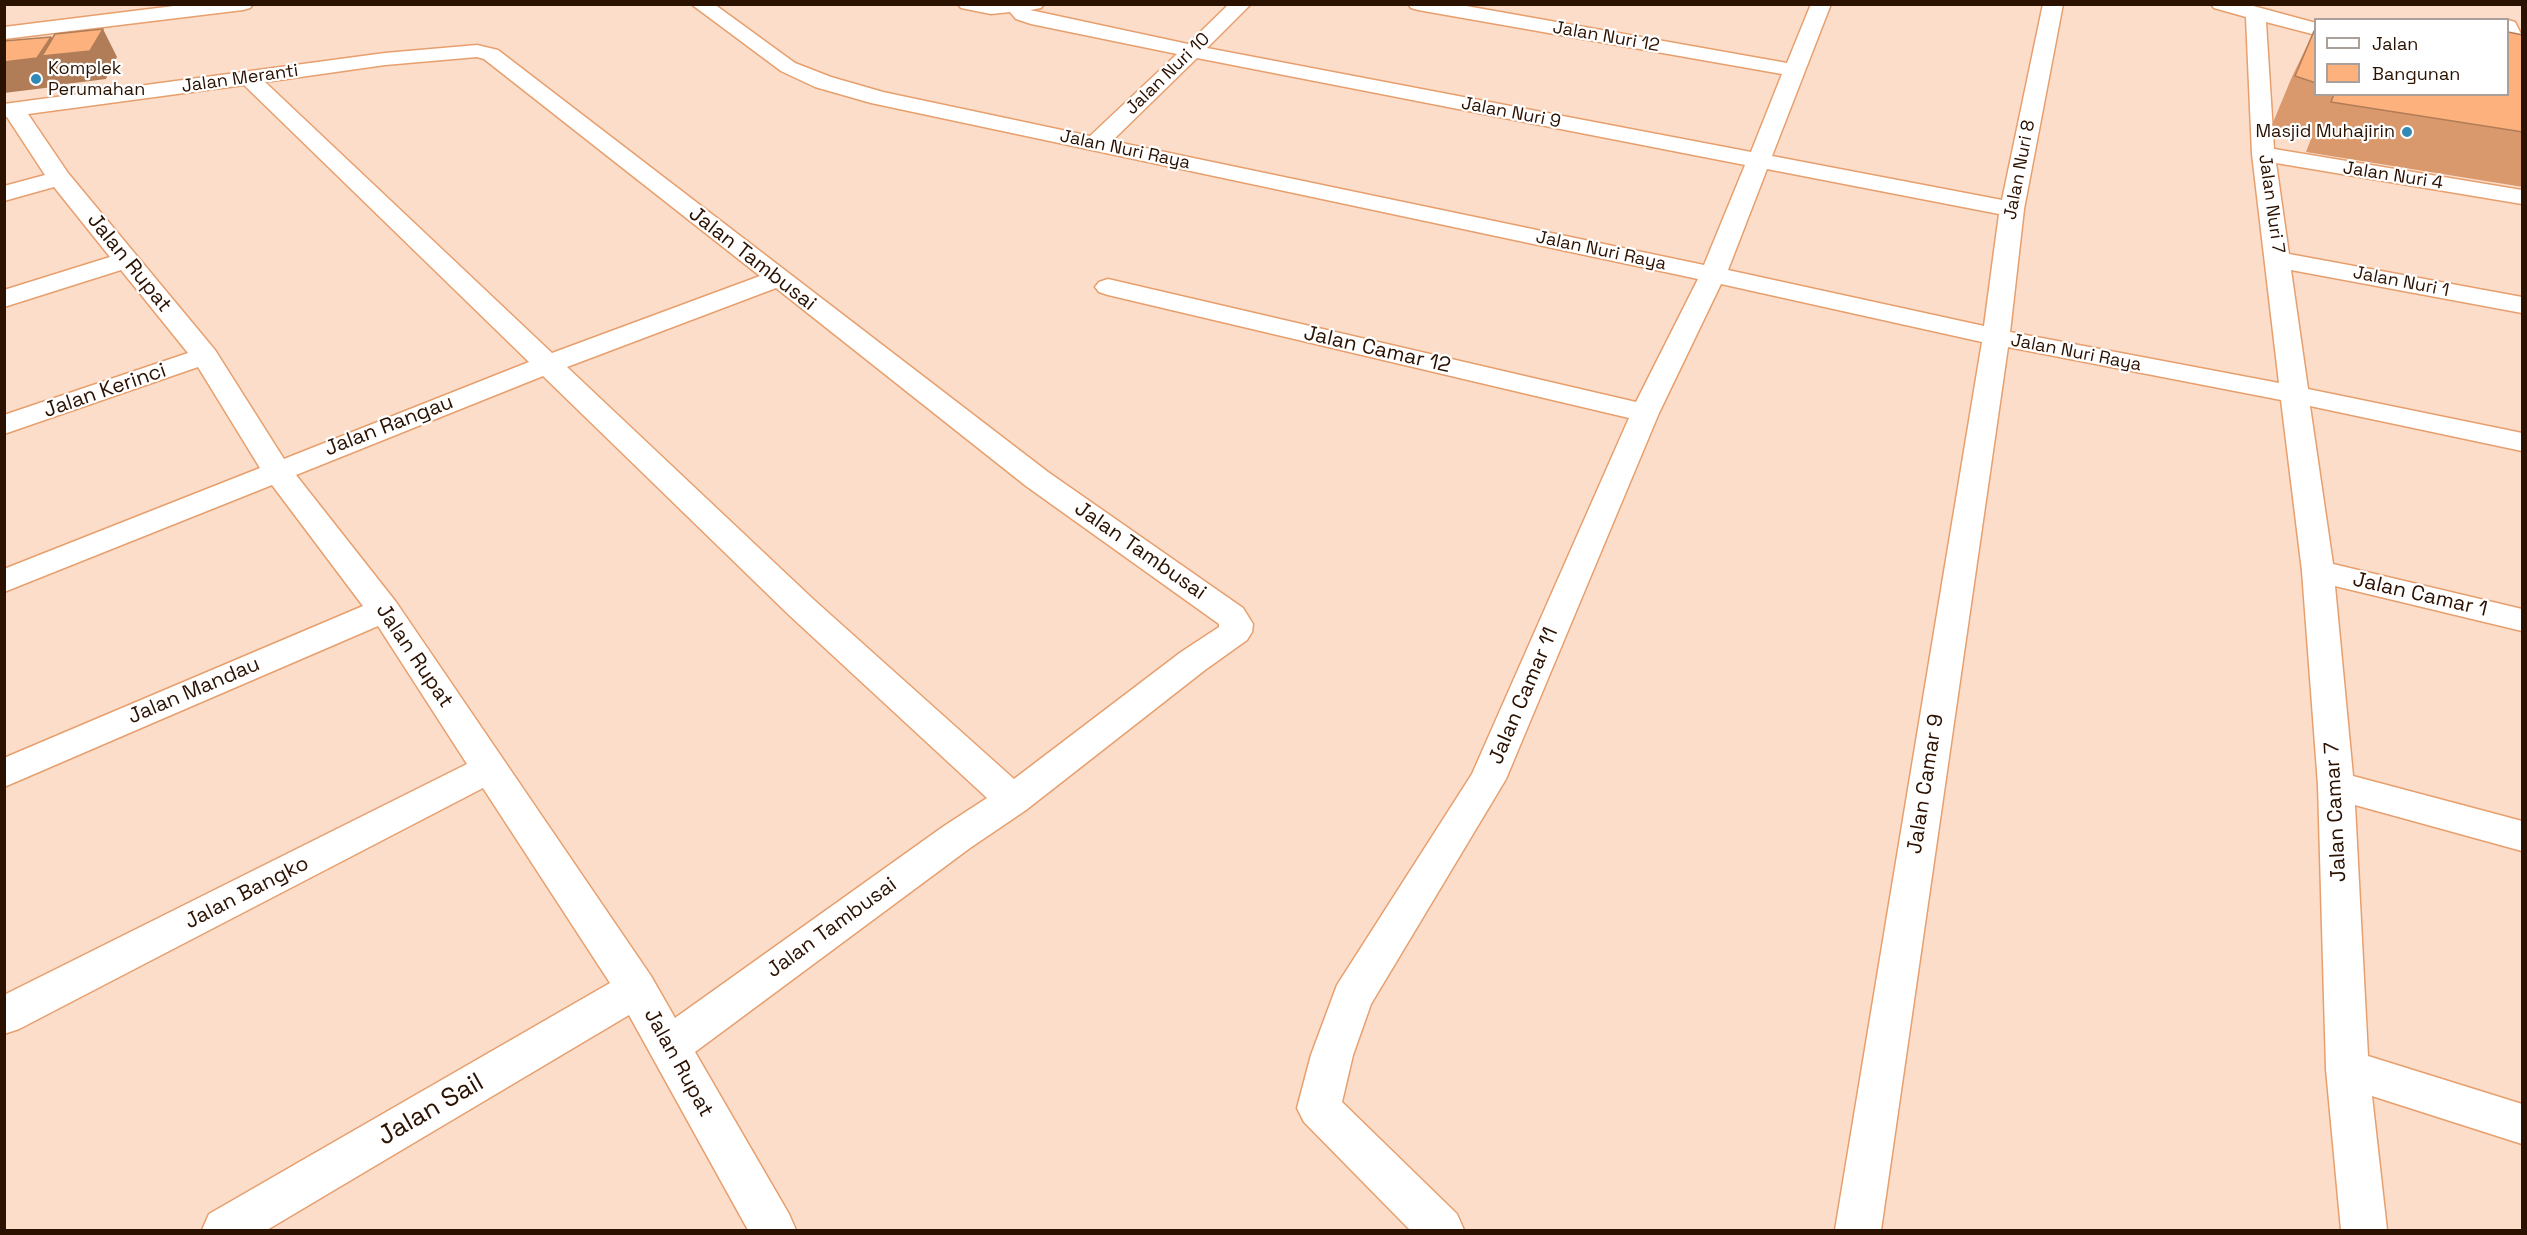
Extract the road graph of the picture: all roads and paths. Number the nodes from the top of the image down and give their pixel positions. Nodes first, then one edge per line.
1 (243, 4) edge
2 (701, 4) edge
3 (968, 4) edge
4 (1241, 4) edge
5 (1418, 4) edge
6 (1821, 4) edge
7 (2053, 4) edge
8 (2221, 4) edge
9 (1024, 5) edge
10 (1441, 6) edge
11 (2256, 14) junction
12 (2314, 28) edge
13 (2509, 28) edge
14 (4, 33) edge
15 (477, 51) joint
16 (1192, 51) junction
17 (2523, 60) edge
18 (1793, 70) junction
19 (249, 78) junction
20 (9, 110) edge
21 (1095, 144) junction
22 (2263, 154) junction
23 (1759, 160) junction
24 (59, 178) junction
25 (4, 194) edge
26 (2523, 197) edge
27 (2012, 209) junction
28 (126, 260) junction
29 (2279, 260) junction
30 (1713, 275) junction
31 (777, 279) junction
32 (1108, 287) dead end
33 (4, 298) edge
34 (2523, 305) edge
35 (1996, 338) junction
36 (205, 356) junction
37 (546, 365) junction
38 (2293, 394) junction
39 (1645, 413) junction
40 (4, 425) edge
41 (2523, 442) edge
42 (277, 471) junction
43 (2318, 571) junction
44 (4, 581) edge
45 (384, 610) junction
46 (2523, 620) edge
47 (489, 769) junction
48 (4, 773) edge
49 (2336, 785) junction
50 (1013, 800) junction
51 (2523, 836) edge
52 (636, 988) junction
53 (4, 1016) edge
54 (668, 1047) junction
55 (2347, 1069) junction
56 (2523, 1124) edge
57 (225, 1230) edge
58 (773, 1230) edge
59 (1441, 1230) edge
60 (1858, 1230) edge
61 (2364, 1230) edge

1 - 14 street
2 - 21 street, Jalan Nuri Raya
3 - 9 street
4 - 16 street, Jalan Nuri 10
5 - 10 street, Jalan Nuri 12
6 - 18 street, Jalan Camar 11
7 - 27 street, Jalan Nuri 8
8 - 11 street
9 - 16 street, Jalan Nuri 9
10 - 18 street, Jalan Nuri 12
11 - 12 street
11 - 22 street, Jalan Nuri 7
13 - 17 street
15 - 19 street, Jalan Meranti
15 - 31 street, Jalan Tambusai
16 - 21 street, Jalan Nuri 10
16 - 23 street, Jalan Nuri 9
18 - 23 street, Jalan Camar 11
19 - 20 street, Jalan Meranti
19 - 37 street
20 - 24 street, Jalan Rupat
21 - 30 street, Jalan Nuri Raya
22 - 26 street, Jalan Nuri 4
22 - 29 street, Jalan Nuri 7
23 - 27 street, Jalan Nuri 9
23 - 30 street, Jalan Camar 11
24 - 25 street
24 - 28 street, Jalan Rupat
27 - 35 street, Jalan Nuri 8
28 - 33 street
28 - 36 street, Jalan Rupat
29 - 34 street, Jalan Nuri 1
29 - 38 street, Jalan Nuri 7
30 - 35 street, Jalan Nuri Raya
30 - 39 street, Jalan Camar 11
31 - 37 street, Jalan Rangau
31 - 50 street, Jalan Tambusai
32 - 39 street, Jalan Camar 12
35 - 38 street, Jalan Nuri Raya
35 - 60 street, Jalan Camar 9
36 - 40 street, Jalan Kerinci
36 - 42 street, Jalan Rupat
37 - 42 street, Jalan Rangau
37 - 50 street
38 - 41 street, Jalan Nuri Raya
38 - 43 street, Jalan Camar 7
39 - 59 street, Jalan Camar 11
42 - 44 street, Jalan Rangau
42 - 45 street, Jalan Rupat
43 - 46 street, Jalan Camar 1
43 - 49 street, Jalan Camar 7
45 - 47 street, Jalan Rupat
45 - 48 street, Jalan Mandau
47 - 52 street, Jalan Rupat
47 - 53 street, Jalan Bangko
49 - 51 street
49 - 55 street, Jalan Camar 7
50 - 54 street, Jalan Tambusai
52 - 54 street, Jalan Rupat
52 - 57 street, Jalan Sail
54 - 58 street, Jalan Rupat
55 - 56 street
55 - 61 street, Jalan Camar 7

